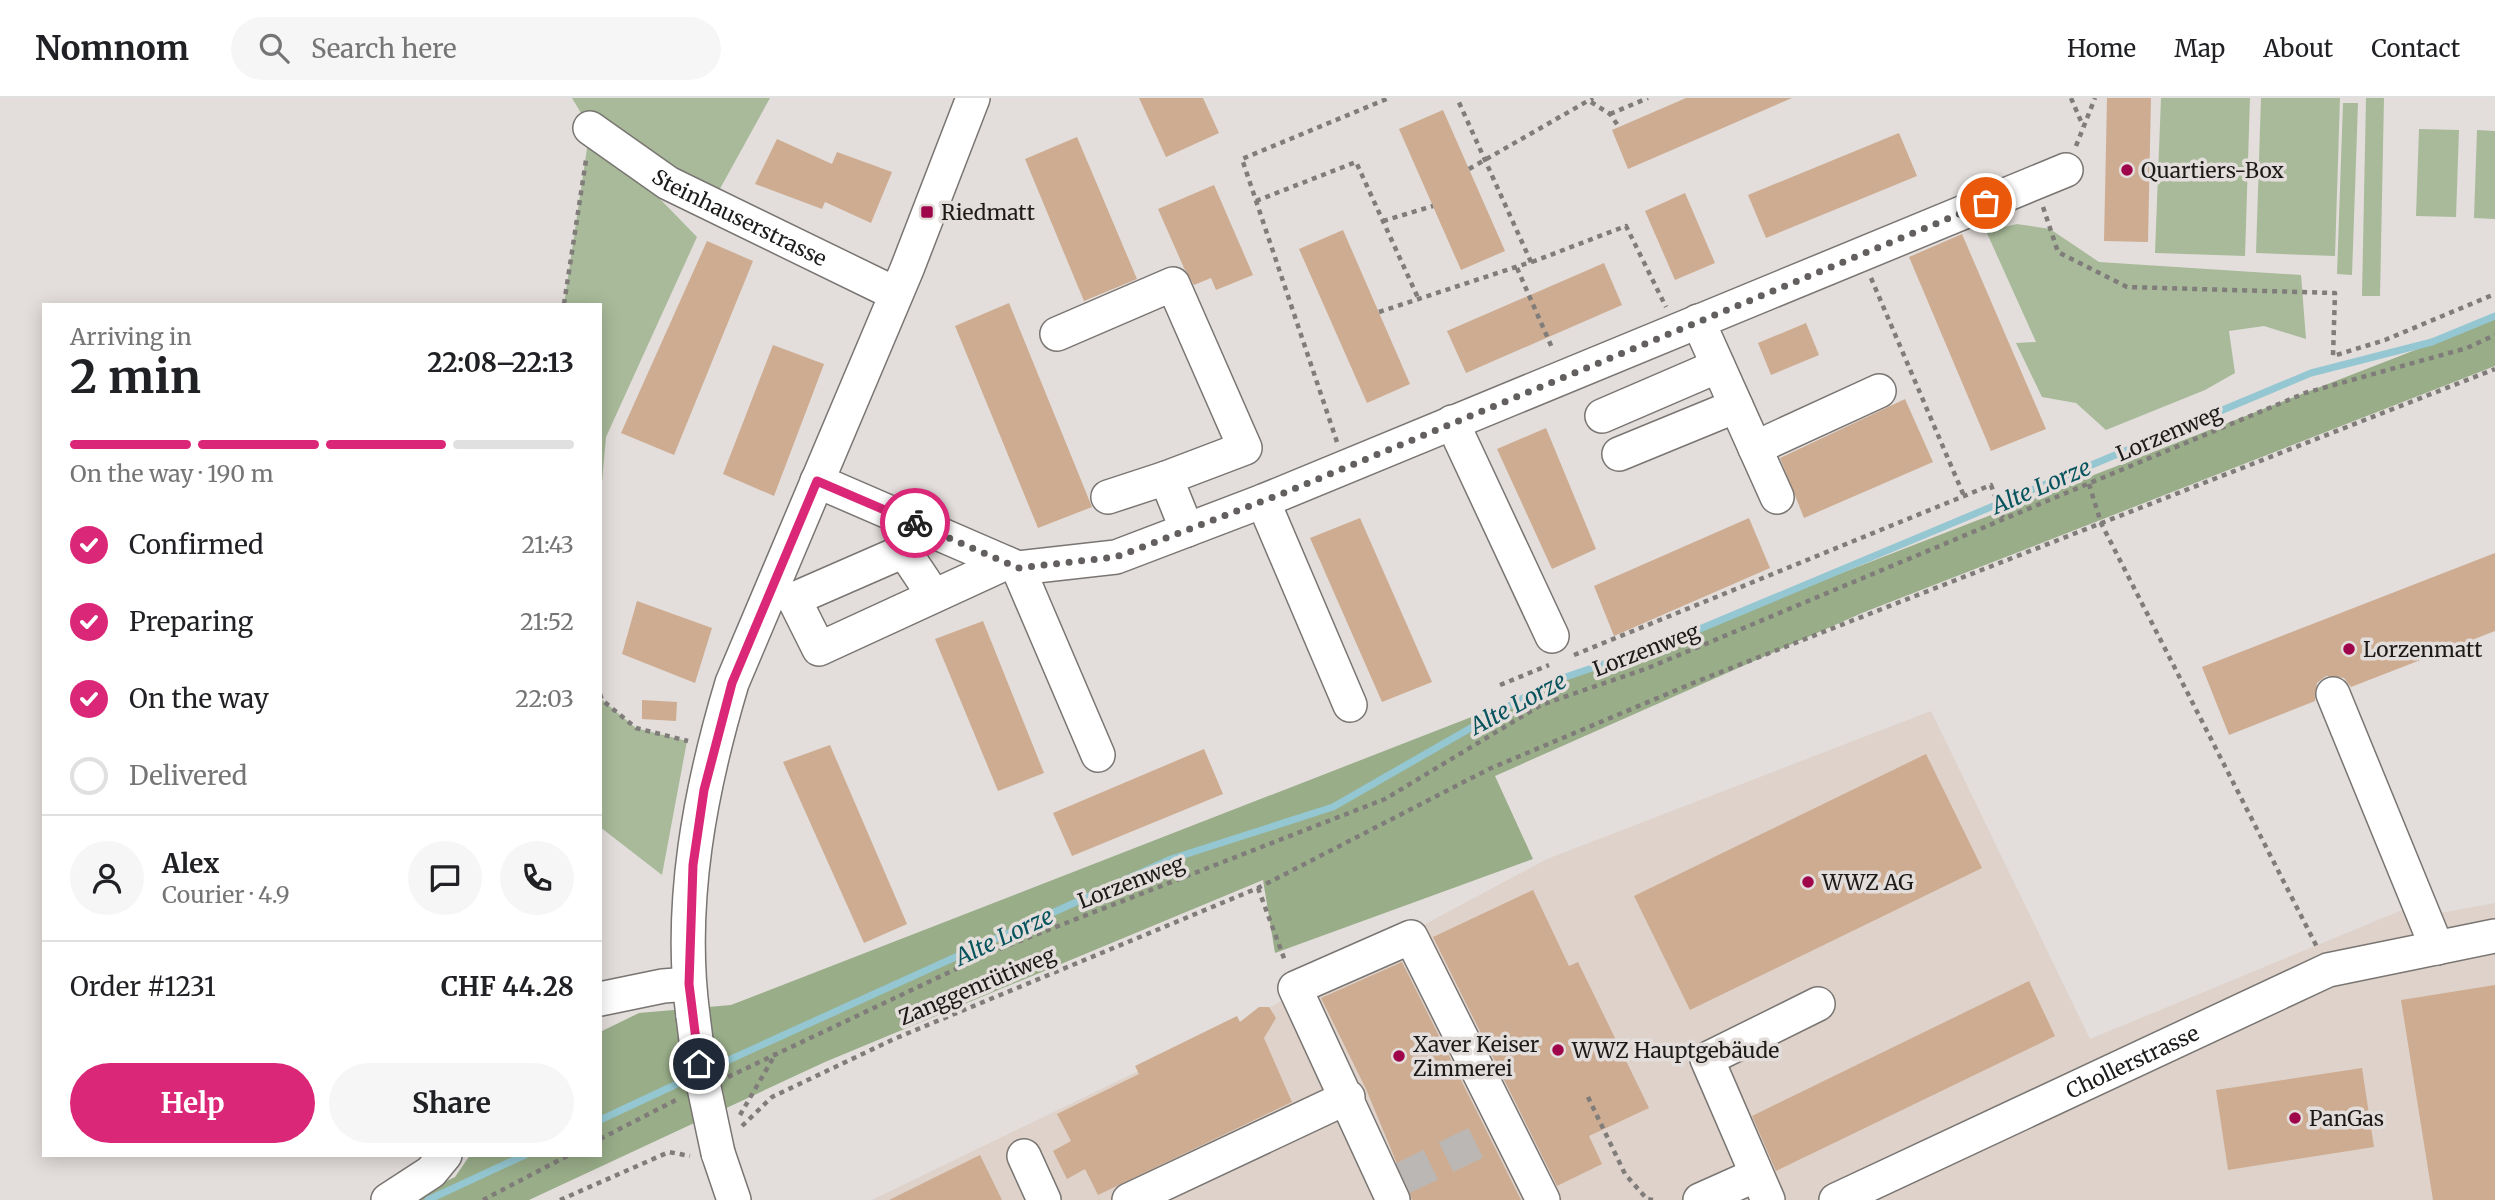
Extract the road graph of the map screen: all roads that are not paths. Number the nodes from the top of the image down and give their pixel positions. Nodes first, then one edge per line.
1 (973, 98) edge
2 (590, 128) road end
3 (2066, 170) road end
4 (896, 294) junction
5 (1688, 325) junction
6 (1057, 334) dead end
7 (1718, 366) junction
8 (1878, 391) dead end
9 (1736, 406) junction
10 (1602, 416) dead end
11 (1452, 422) junction
12 (1755, 448) junction
13 (1619, 454) dead end
14 (1166, 478) junction
15 (817, 481) junction
16 (1108, 497) dead end
17 (1777, 497) dead end
18 (1263, 501) junction
19 (1187, 530) junction
20 (1012, 565) junction
21 (934, 596) dead end
22 (1556, 653) road end
23 (2333, 694) dead end
24 (1350, 705) dead end
25 (1098, 755) dead end
26 (2495, 936) edge
27 (2437, 948) junction
28 (602, 999) edge
29 (691, 1000) junction
30 (1818, 1004) dead end
31 (1348, 1097) junction
32 (1024, 1156) dead end
33 (443, 1157) edge
34 (1762, 1187) edge
35 (1394, 1188) edge
36 (388, 1200) edge
37 (734, 1200) edge
38 (1045, 1200) edge
39 (1129, 1200) edge
40 (1543, 1200) edge
41 (1700, 1200) edge
42 (1836, 1200) edge

1 - 4 street
2 - 4 street, Steinhauserstrasse
3 - 5 street
4 - 15 street
5 - 7 street
5 - 11 street
6 - 14 street
7 - 9 street
7 - 10 street
8 - 12 street
9 - 12 street
9 - 13 street
11 - 18 street
11 - 22 street
12 - 17 street
14 - 16 street
14 - 19 street
15 - 20 street
15 - 29 street
18 - 19 street
18 - 24 street
19 - 20 street
20 - 21 street
20 - 25 street
23 - 27 street
26 - 27 street, Chollerstrasse
27 - 42 street, Chollerstrasse
28 - 29 street
29 - 37 street, bridge
30 - 34 street
31 - 35 street
31 - 39 street
31 - 40 street
32 - 38 street
33 - 36 street
34 - 41 street

